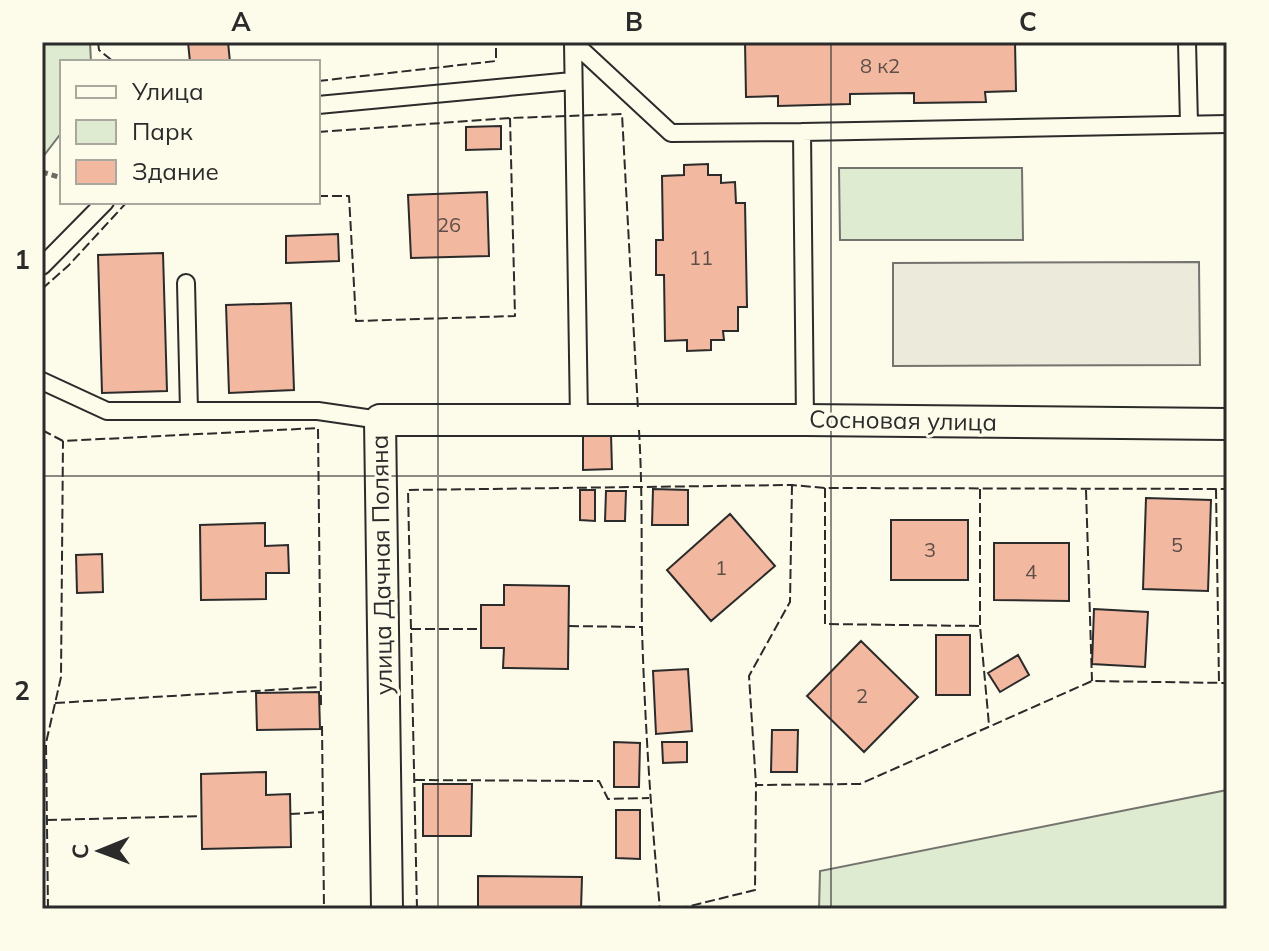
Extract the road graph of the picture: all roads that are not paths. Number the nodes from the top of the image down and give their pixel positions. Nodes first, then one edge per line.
1 (573, 42) edge
2 (1187, 42) edge
3 (572, 81) junction
4 (320, 105) edge
5 (1189, 124) junction
6 (1227, 124) edge
7 (802, 132) junction
8 (103, 204) edge
9 (42, 266) edge
10 (186, 283) dead end
11 (42, 381) edge
12 (189, 411) junction
13 (579, 419) junction
14 (380, 420) junction
15 (805, 420) junction
16 (1227, 424) edge
17 (387, 909) edge

1 - 3 lane
1 - 7 lane
2 - 5 lane
3 - 4 lane
3 - 13 lane
5 - 6 lane
5 - 7 lane
7 - 15 lane
8 - 9 lane
10 - 12 lane
11 - 12 lane
12 - 14 lane
13 - 14 street, улица Дачная Поляна
13 - 15 street, Сосновая улица
14 - 17 street, улица Дачная Поляна
15 - 16 street, Сосновая улица

